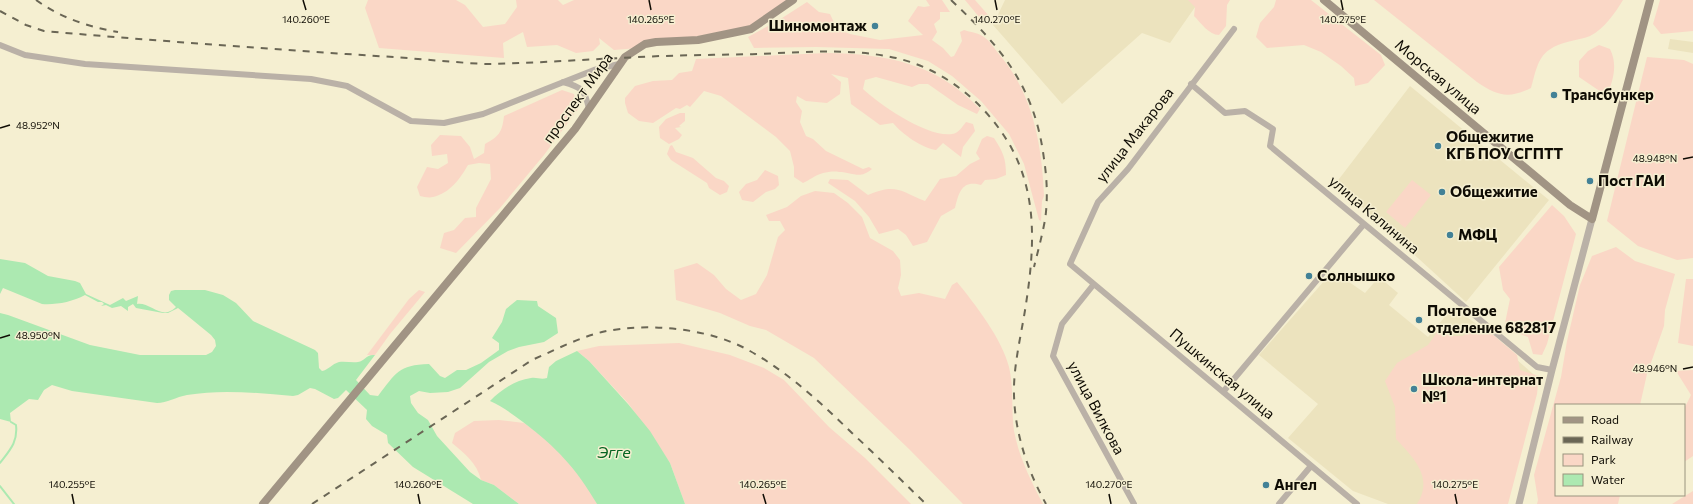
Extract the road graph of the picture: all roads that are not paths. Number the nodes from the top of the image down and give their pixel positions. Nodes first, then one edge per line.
1 (793, 0) edge
2 (1324, 0) edge
3 (1650, 0) edge
4 (1234, 29) dead end
5 (0, 45) edge
6 (619, 64) junction
7 (563, 82) junction
8 (1191, 84) junction
9 (590, 109) junction
10 (1592, 219) junction
11 (1364, 224) junction
12 (1070, 264) joint
13 (1094, 284) junction
14 (1552, 370) junction
15 (1223, 392) junction
16 (1311, 466) junction
17 (263, 504) edge
18 (1134, 504) edge
19 (1279, 504) edge
20 (1357, 504) edge
21 (1518, 504) edge

1 - 6 main road, проспект Мира
2 - 10 main road, Морская улица
3 - 10 main road
4 - 8 street, улица Макарова
5 - 7 street
6 - 7 street
6 - 9 main road, проспект Мира
7 - 9 street
8 - 11 street, улица Калинина
8 - 12 street, улица Макарова
9 - 17 main road, проспект Мира
10 - 14 street
11 - 14 street, улица Калинина
11 - 15 street
12 - 13 street, Пушкинская улица
13 - 15 street, Пушкинская улица
13 - 18 street, улица Вилкова
14 - 21 street
15 - 16 street, Пушкинская улица
16 - 19 street
16 - 20 street, Пушкинская улица

